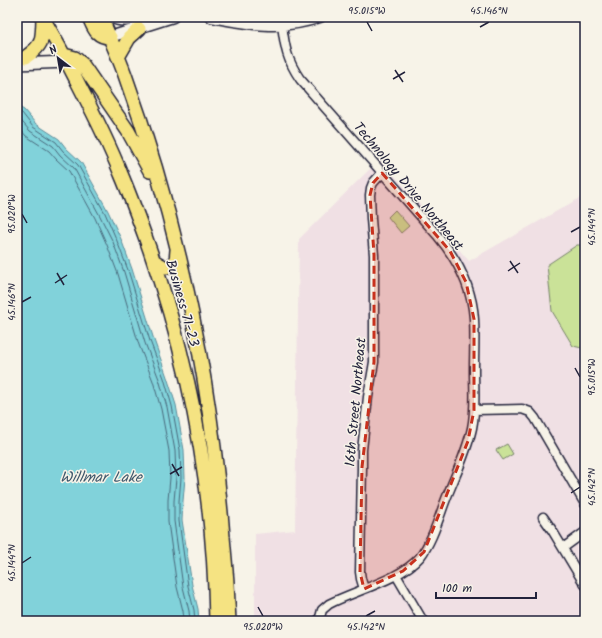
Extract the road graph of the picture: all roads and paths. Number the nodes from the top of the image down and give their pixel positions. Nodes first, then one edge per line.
1 (89, 17) edge
2 (101, 17) edge
3 (111, 17) edge
4 (173, 17) edge
5 (211, 17) edge
6 (320, 17) edge
7 (42, 18) edge
8 (141, 23) edge
9 (282, 25) junction
10 (110, 37) junction
11 (118, 57) junction
12 (20, 59) edge
13 (65, 59) junction
14 (382, 173) junction
15 (172, 224) junction
16 (178, 247) junction
17 (154, 261) junction
18 (474, 410) junction
19 (585, 504) edge
20 (543, 517) dead end
21 (585, 532) edge
22 (563, 548) junction
23 (396, 575) junction
24 (585, 585) edge
25 (364, 589) junction
26 (216, 621) edge
27 (229, 621) edge
28 (319, 621) edge
29 (423, 621) edge

1 - 10 highway
2 - 10 highway, Business 71-23
3 - 8 street
4 - 8 street
5 - 9 street
6 - 9 street
7 - 12 highway
7 - 13 highway, Business 71-23
8 - 10 street
8 - 11 highway
9 - 14 street, Technology Drive Northeast
10 - 11 highway, Business 71-23
11 - 15 highway, Business 71-23
12 - 13 main road
13 - 15 highway
13 - 17 highway, Business 71-23
14 - 18 street, Technology Drive Northeast
14 - 25 street, 16th Street Northeast
15 - 16 highway, Business 71-23
16 - 17 highway
16 - 27 highway, Business 71-23
17 - 26 highway, Business 71-23
18 - 19 street
18 - 23 street, Technology Drive Northeast
20 - 22 street
21 - 22 street
22 - 24 street
23 - 25 street, Technology Drive Northeast
23 - 29 street
25 - 28 street, Technology Drive Northeast

